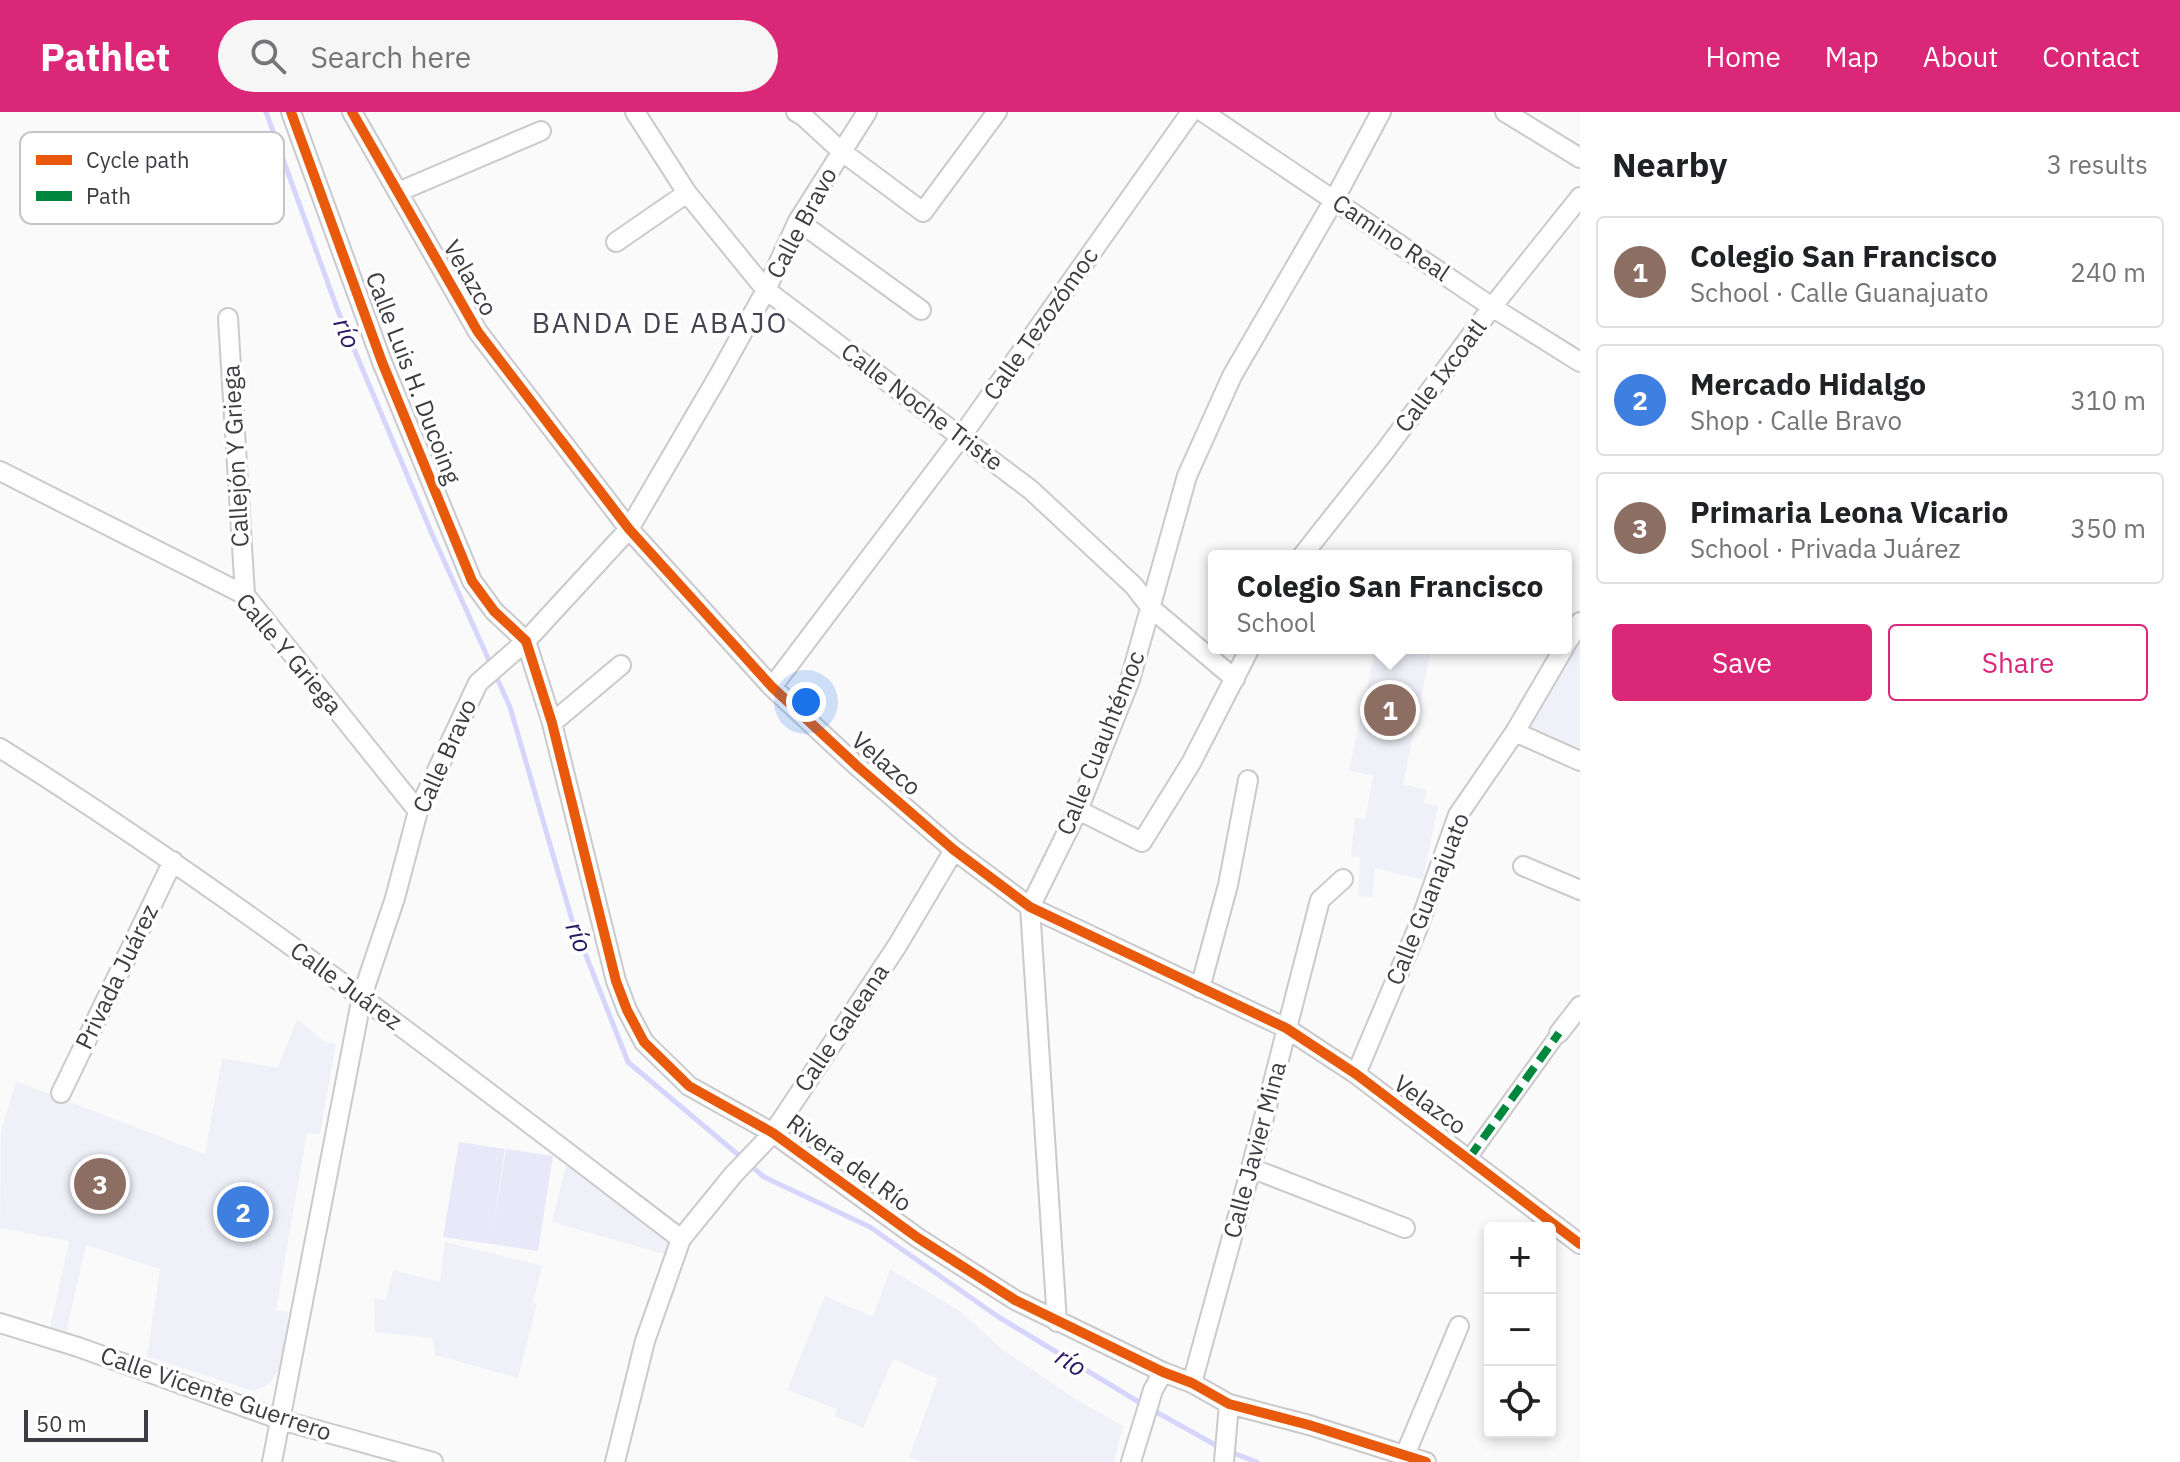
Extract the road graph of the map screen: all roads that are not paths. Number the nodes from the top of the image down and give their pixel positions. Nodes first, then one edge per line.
1 (291, 112) edge
2 (352, 112) edge
3 (635, 112) edge
4 (796, 112) edge
5 (867, 112) edge
6 (997, 112) edge
7 (1191, 112) edge
8 (1203, 112) edge
9 (1381, 112) edge
10 (1505, 112) edge
11 (541, 131) dead end
12 (841, 151) junction
13 (1580, 158) edge
14 (398, 192) junction
15 (687, 193) junction
16 (1580, 197) edge
17 (1334, 200) junction
18 (798, 221) junction
19 (616, 242) dead end
20 (766, 290) junction
21 (1492, 307) junction
22 (921, 310) dead end
23 (228, 318) dead end
24 (1580, 362) edge
25 (961, 437) junction
26 (0, 471) edge
27 (629, 529) junction
28 (1307, 550) edge
29 (245, 595) junction
30 (1151, 608) junction
31 (523, 644) junction
32 (1247, 654) edge
33 (1560, 654) edge
34 (621, 665) dead end
35 (1235, 679) junction
36 (772, 687) junction
37 (552, 723) junction
38 (1515, 732) junction
39 (0, 748) edge
40 (1580, 761) edge
41 (1248, 780) dead end
42 (1078, 810) junction
43 (418, 811) junction
44 (954, 850) junction
45 (173, 861) junction
46 (1523, 866) dead end
47 (1343, 879) dead end
48 (1580, 890) edge
49 (1030, 907) junction
50 (1200, 988) junction
51 (362, 996) junction
52 (1580, 1006) edge
53 (1286, 1028) junction
54 (1559, 1033) joint
55 (1356, 1074) junction
56 (61, 1093) dead end
57 (769, 1138) junction
58 (1469, 1158) junction
59 (1251, 1168) junction
60 (1405, 1228) dead end
61 (681, 1239) junction
62 (1580, 1244) edge
63 (1057, 1322) junction
64 (0, 1323) edge
65 (1459, 1326) dead end
66 (1163, 1372) junction
67 (1192, 1383) junction
68 (1229, 1404) junction
69 (281, 1420) junction
70 (1405, 1455) junction
71 (272, 1462) edge
72 (433, 1462) edge
73 (615, 1462) edge
74 (1131, 1462) edge
75 (1224, 1462) edge
76 (1426, 1462) edge

1 - 31 street, Calle Luis H. Ducoing
2 - 14 street, Velazco
3 - 15 street, Calle Noche Triste
4 - 12 street
5 - 12 street, Calle Bravo
6 - 12 street
7 - 25 street, Calle Tezozómoc
8 - 17 street, Camino Real
9 - 17 street, Calle Cuauhtémoc
10 - 13 street
11 - 14 street
12 - 18 street, Calle Bravo
14 - 27 street, Velazco
15 - 19 street
15 - 20 street, Calle Noche Triste
16 - 21 street, Calle Ixcoatl
17 - 21 street, Camino Real
17 - 30 street, Calle Cuauhtémoc
18 - 20 street, Calle Bravo
18 - 22 street
20 - 25 street, Calle Noche Triste
20 - 27 street, Calle Bravo
21 - 24 street, Camino Real
21 - 28 street, Calle Ixcoatl
23 - 29 street, Callejón Y Griega
25 - 30 street, Calle Noche Triste
25 - 36 street, Calle Tezozómoc
26 - 29 street, Calle Y Griega
27 - 31 street, Calle Bravo
27 - 36 street, Velazco
29 - 43 street, Calle Y Griega
30 - 35 street, Calle Noche Triste
30 - 42 street, Calle Cuauhtémoc
31 - 37 street, Rivera del Río
31 - 43 street, Calle Bravo
32 - 35 street
33 - 38 street, Calle Guanajuato
34 - 37 street
35 - 42 street
36 - 44 street, Velazco
37 - 57 street, Rivera del Río
38 - 40 street
38 - 55 street, Calle Guanajuato
39 - 45 street, Calle Juárez
41 - 50 street
42 - 49 street, Calle Cuauhtémoc
43 - 51 street, Calle Bravo
44 - 49 street, Velazco
44 - 57 street, Calle Galeana
45 - 51 street, Calle Juárez
45 - 56 street, Privada Juárez
46 - 48 street
47 - 53 street, Calle Javier Mina
49 - 50 street, Velazco
49 - 63 street
50 - 53 street, Velazco
51 - 61 street, Calle Juárez
51 - 69 street, Calle Bravo
52 - 54 street
53 - 55 street, Velazco
53 - 59 street, Calle Javier Mina
54 - 58 street
55 - 58 street, Velazco
57 - 61 street, Calle Galeana
57 - 63 street, Rivera del Río
58 - 62 street, Velazco
59 - 60 street
59 - 67 street, Calle Javier Mina
61 - 73 street, Calle Galeana
63 - 66 street, Rivera del Río
64 - 69 street, Calle Vicente Guerrero
65 - 70 street
66 - 67 street, Rivera del Río
66 - 74 street
67 - 68 street, Rivera del Río
68 - 70 street, Rivera del Río
68 - 75 street
69 - 71 street, Calle Bravo
69 - 72 street, Calle Vicente Guerrero
70 - 76 street, Rivera del Río

